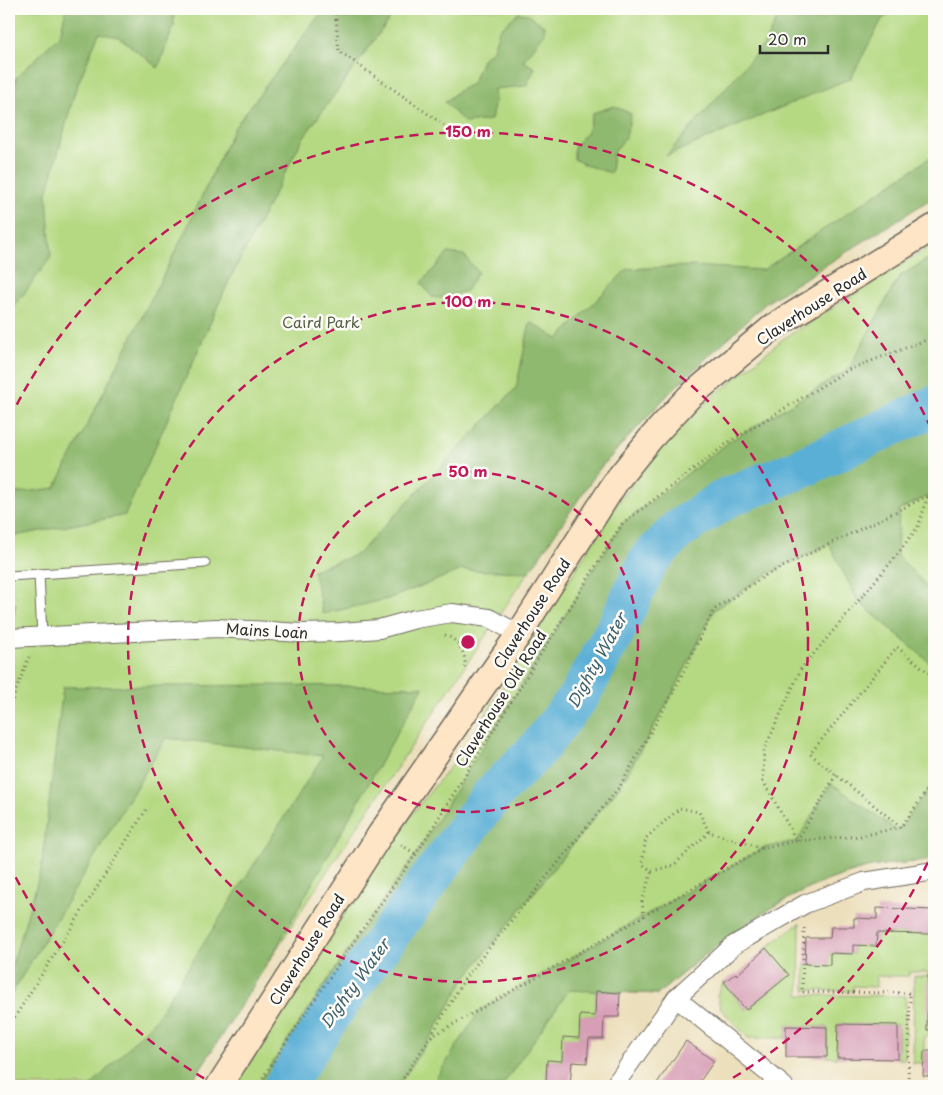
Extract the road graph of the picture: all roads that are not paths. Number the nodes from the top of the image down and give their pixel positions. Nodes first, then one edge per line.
1 (934, 227) edge
2 (205, 563) dead end
3 (39, 574) junction
4 (9, 576) edge
5 (519, 634) junction
6 (42, 636) junction
7 (9, 638) edge
8 (934, 871) edge
9 (676, 998) junction
10 (219, 1086) edge
11 (614, 1086) edge
12 (784, 1086) edge

1 - 5 street, Claverhouse Road
2 - 3 lane
3 - 4 lane
3 - 6 lane
5 - 6 street, Mains Loan
5 - 10 street, Claverhouse Road
6 - 7 street, Mains Loan
8 - 9 street
9 - 11 street
9 - 12 street

